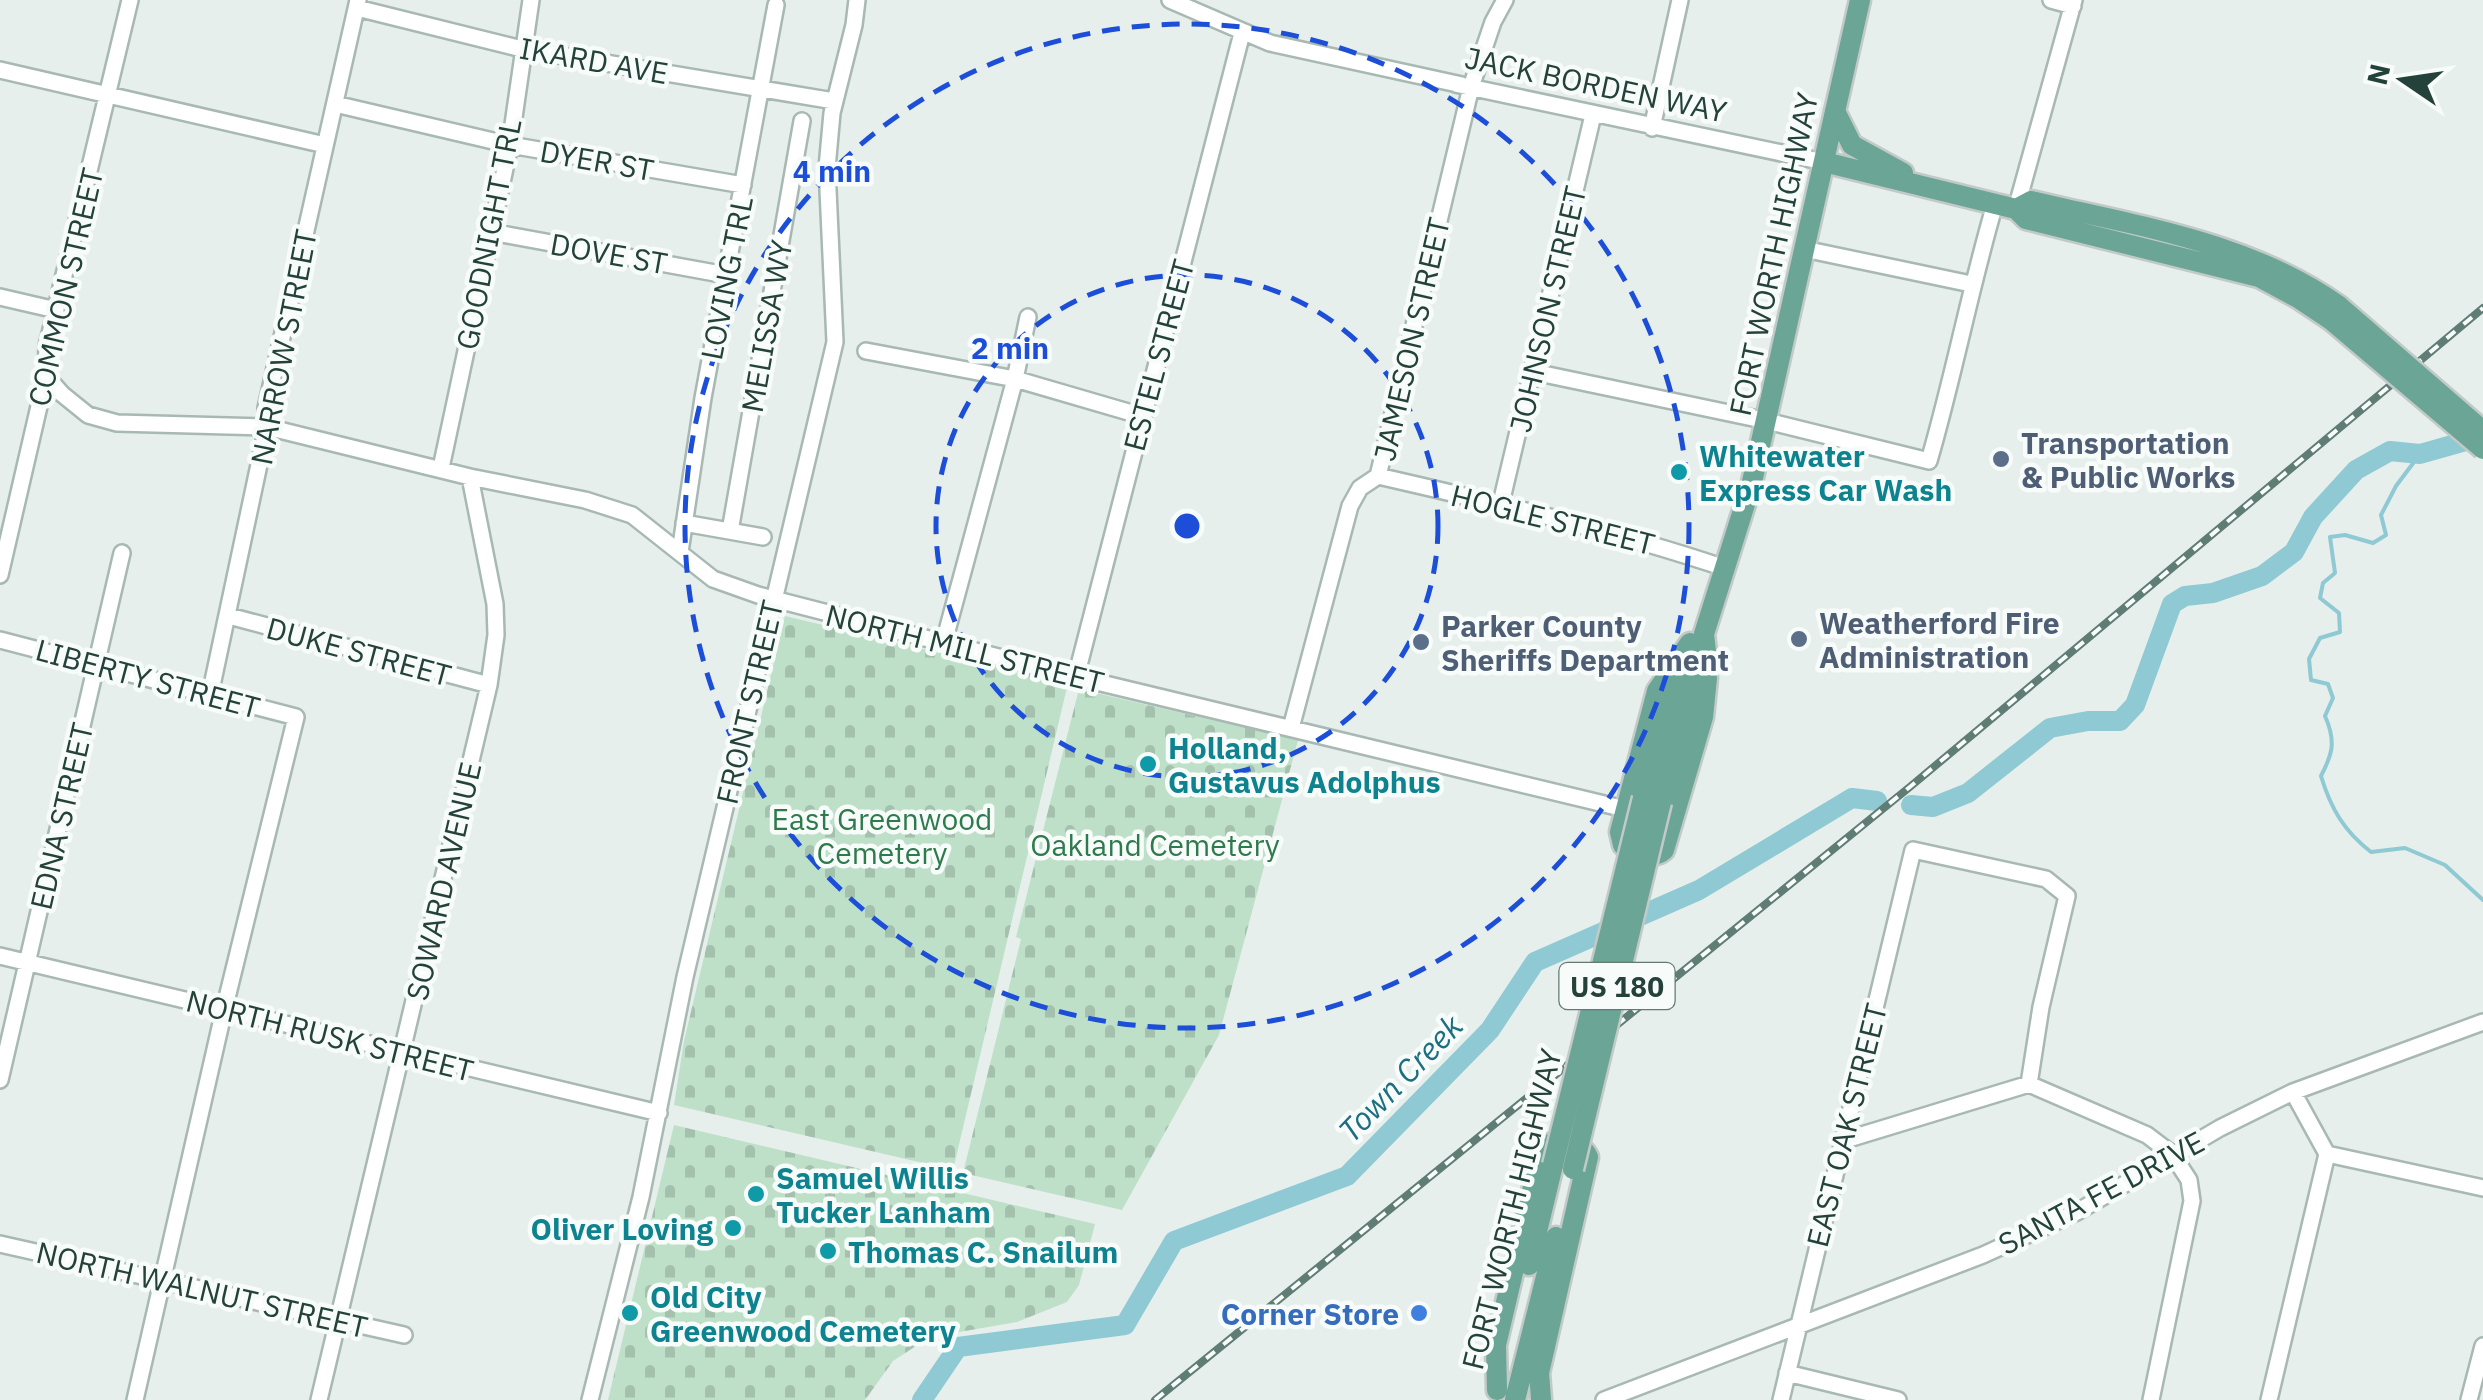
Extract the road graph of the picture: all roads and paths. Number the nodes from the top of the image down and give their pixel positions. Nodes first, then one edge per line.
1 (130, 0) edge
2 (531, 0) edge
3 (856, 0) edge
4 (1170, 0) edge
5 (1505, 0) edge
6 (1680, 0) edge
7 (1860, 0) edge
8 (2052, 0) edge
9 (2073, 3) edge
10 (357, 4) edge
11 (776, 5) dead end
12 (1242, 33) junction
13 (522, 49) junction
14 (0, 70) edge
15 (1471, 87) junction
16 (761, 89) junction
17 (109, 95) junction
18 (834, 101) junction
19 (335, 104) junction
20 (1835, 111) junction
21 (1593, 115) junction
22 (802, 120) dead end
23 (1652, 128) junction
24 (325, 145) junction
25 (510, 145) junction
26 (1824, 162) junction
27 (743, 185) junction
28 (1932, 188) junction
29 (1995, 204) junction
30 (2016, 209) junction
31 (491, 232) junction
32 (1804, 250) junction
33 (726, 275) junction
34 (1971, 284) junction
35 (0, 296) edge
36 (56, 310) junction
37 (2335, 313) junction
38 (1028, 317) dead end
39 (866, 351) dead end
40 (1534, 372) junction
41 (46, 376) junction
42 (1015, 379) junction
43 (1142, 416) junction
44 (1767, 421) junction
45 (267, 427) junction
46 (2483, 431) edge
47 (2483, 450) edge
48 (441, 468) junction
49 (1378, 476) junction
50 (470, 477) junction
51 (1501, 504) junction
52 (684, 523) junction
53 (5, 525) edge
54 (730, 531) junction
55 (763, 537) dead end
56 (122, 552) dead end
57 (680, 552) junction
58 (1725, 568) junction
59 (0, 574) edge
60 (773, 600) junction
61 (229, 616) junction
62 (0, 640) edge
63 (944, 642) junction
64 (1700, 643) junction
65 (96, 664) junction
66 (1076, 677) junction
67 (489, 685) junction
68 (210, 695) junction
69 (1292, 728) junction
70 (1643, 803) junction
71 (0, 956) edge
72 (27, 963) junction
73 (224, 1010) junction
74 (2483, 1022) edge
75 (403, 1053) junction
76 (0, 1080) edge
77 (2029, 1084) junction
78 (2293, 1092) junction
79 (659, 1113) junction
80 (1842, 1140) junction
81 (2172, 1154) junction
82 (2327, 1154) junction
83 (1563, 1167) junction
84 (2483, 1188) edge
85 (0, 1244) edge
86 (163, 1281) junction
87 (338, 1320) junction
88 (1798, 1324) junction
89 (404, 1334) dead end
90 (2483, 1346) edge
91 (1528, 1355) junction
92 (1787, 1373) junction
93 (1502, 1397) edge
94 (135, 1400) edge
95 (319, 1400) edge
96 (590, 1400) edge
97 (1542, 1400) edge
98 (1604, 1400) edge
99 (1781, 1400) edge
100 (1898, 1400) edge
101 (2151, 1400) edge
102 (2268, 1400) edge
103 (2469, 1400) edge

1 - 17 street, COMMON STREET
2 - 13 street, GOODNIGHT TRL
3 - 18 street, FRONT STREET
4 - 12 street, JACK BORDEN WAY
5 - 15 street, JAMESON STREET
6 - 23 street
7 - 20 main road, FORT WORTH HIGHWAY / US 180
8 - 9 street
9 - 30 street
10 - 13 street, IKARD AVE
10 - 19 street, NARROW STREET
11 - 16 street, LOVING TRL
12 - 15 street, JACK BORDEN WAY
12 - 43 street, ESTEL STREET
13 - 16 street, IKARD AVE
13 - 25 street, GOODNIGHT TRL
14 - 17 street
15 - 21 street, JACK BORDEN WAY
15 - 49 street, JAMESON STREET
16 - 18 street, IKARD AVE
16 - 27 street, LOVING TRL
17 - 24 street
17 - 36 street, COMMON STREET
18 - 60 street, FRONT STREET
19 - 24 street, NARROW STREET
19 - 25 street, DYER ST
20 - 26 main road, FORT WORTH HIGHWAY / US 180
20 - 28 main road
21 - 23 street, JACK BORDEN WAY
21 - 40 street, JOHNSON STREET
22 - 54 street, MELISSA WY
23 - 26 street, JACK BORDEN WAY
24 - 45 street, NARROW STREET
25 - 27 street, DYER ST
25 - 31 street, GOODNIGHT TRL
26 - 28 main road, JACK BORDEN WAY
26 - 32 main road, FORT WORTH HIGHWAY / US 180
27 - 33 street, LOVING TRL
28 - 29 main road, JACK BORDEN WAY
29 - 30 main road, JACK BORDEN WAY
29 - 34 street
30 - 37 main road, JACK BORDEN WAY
31 - 33 street, DOVE ST
31 - 48 street, GOODNIGHT TRL
32 - 34 street
32 - 44 main road, FORT WORTH HIGHWAY / US 180
33 - 52 street, LOVING TRL
34 - 44 street
35 - 36 street
36 - 41 street, COMMON STREET
37 - 46 main road, JACK BORDEN WAY, bridge
37 - 47 main road, JACK BORDEN WAY, bridge
38 - 42 street
39 - 42 street
40 - 44 street
40 - 51 street, JOHNSON STREET
41 - 45 street, NORTH MILL STREET
41 - 53 street, COMMON STREET
42 - 43 street
42 - 63 street
43 - 66 street, ESTEL STREET
44 - 58 main road, FORT WORTH HIGHWAY / US 180
45 - 48 street, NORTH MILL STREET
45 - 61 street, NARROW STREET
48 - 50 street, NORTH MILL STREET
49 - 51 street, HOGLE STREET
49 - 69 street, JAMESON STREET
50 - 57 street, NORTH MILL STREET
50 - 67 street, SOWARD AVENUE
51 - 58 street, HOGLE STREET
52 - 54 street
52 - 57 street, LOVING TRL
53 - 59 street, COMMON STREET
54 - 55 street
56 - 65 street, EDNA STREET
57 - 60 street, NORTH MILL STREET
58 - 64 main road, FORT WORTH HIGHWAY / US 180
60 - 63 street, NORTH MILL STREET
60 - 79 street, FRONT STREET
61 - 67 street, DUKE STREET
61 - 68 street, NARROW STREET
62 - 65 street, LIBERTY STREET
63 - 66 street, NORTH MILL STREET
64 - 70 main road, FORT WORTH HIGHWAY / US 180
64 - 70 main road
65 - 68 street, LIBERTY STREET
65 - 72 street, EDNA STREET
66 - 69 street, NORTH MILL STREET
67 - 75 street, SOWARD AVENUE
68 - 73 street, LIBERTY STREET
69 - 70 street, NORTH MILL STREET
70 - 83 main road, FORT WORTH HIGHWAY / US 180, bridge
71 - 72 street, NORTH RUSK STREET
72 - 73 street, NORTH RUSK STREET
72 - 76 street, EDNA STREET
73 - 75 street, NORTH RUSK STREET
73 - 86 street
74 - 78 street, SANTA FE DRIVE
75 - 79 street, NORTH RUSK STREET
75 - 87 street, SOWARD AVENUE
77 - 80 street
77 - 80 street, EAST OAK STREET
77 - 81 street
78 - 81 street, SANTA FE DRIVE
78 - 82 street
79 - 96 street, FRONT STREET
80 - 88 street, EAST OAK STREET
81 - 88 street, SANTA FE DRIVE
81 - 101 street
82 - 84 street
82 - 102 street
83 - 91 main road, FORT WORTH HIGHWAY / US 180
83 - 93 main road, FORT WORTH HIGHWAY / US 180
85 - 86 street, NORTH WALNUT STREET
86 - 87 street, NORTH WALNUT STREET
86 - 94 street
87 - 89 street, NORTH WALNUT STREET
87 - 95 street, SOWARD AVENUE
88 - 92 street, EAST OAK STREET
88 - 98 street, SANTA FE DRIVE
90 - 103 street
91 - 93 main road, FORT WORTH HIGHWAY / US 180
91 - 97 main road
92 - 99 street, EAST OAK STREET
92 - 100 street
93 - 97 main road

